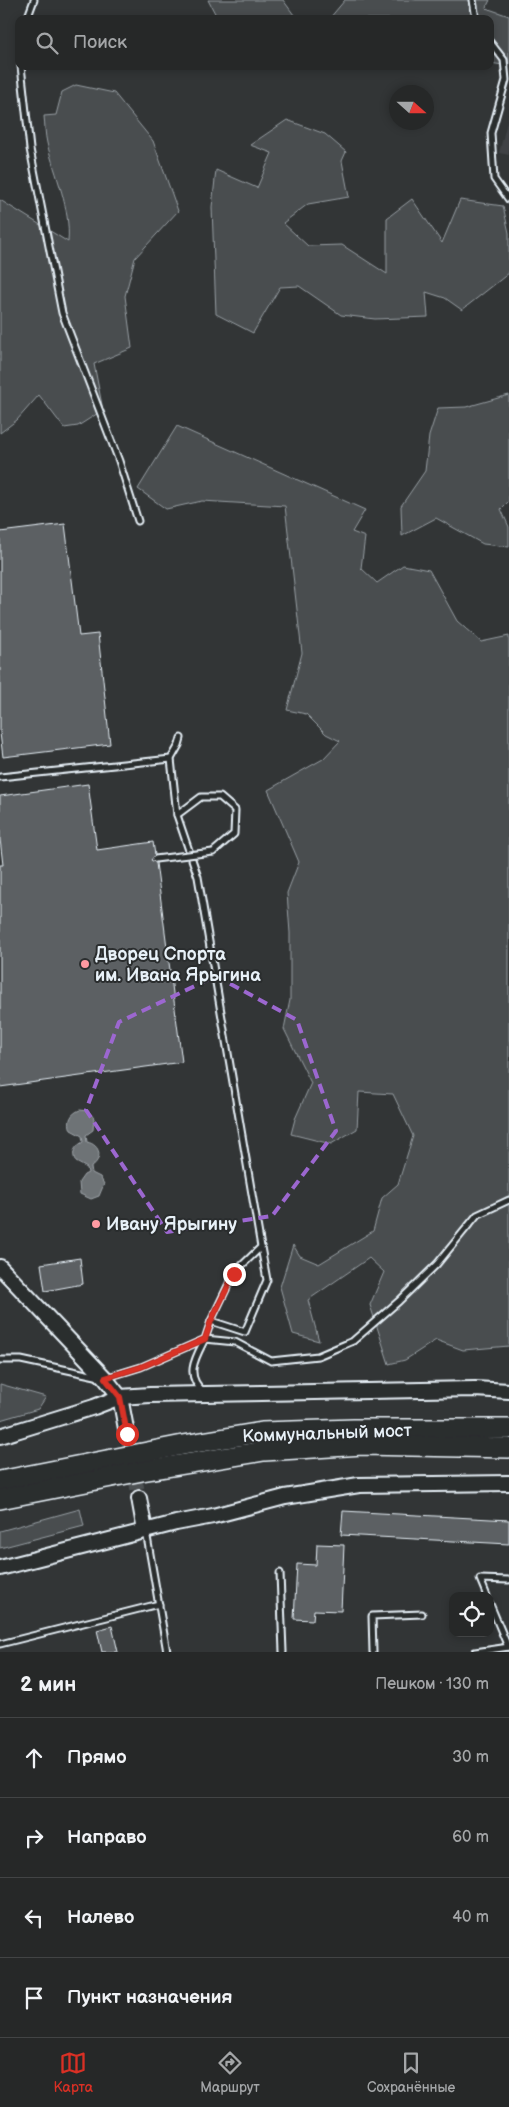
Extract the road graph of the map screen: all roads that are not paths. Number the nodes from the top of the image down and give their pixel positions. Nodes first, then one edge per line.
1 (34, 0) edge
2 (473, 0) edge
3 (28, 15) edge
4 (475, 15) edge
5 (494, 47) edge
6 (21, 70) edge
7 (509, 200) edge
8 (138, 521) dead end
9 (181, 738) dead end
10 (170, 759) junction
11 (0, 777) edge
12 (177, 815) junction
13 (155, 859) dead end
14 (509, 1200) edge
15 (261, 1247) junction
16 (0, 1267) edge
17 (211, 1321) junction
18 (205, 1339) junction
19 (0, 1360) edge
20 (105, 1378) junction
21 (509, 1391) edge
22 (207, 1394) junction
23 (120, 1397) junction
24 (509, 1430) edge
25 (127, 1434) tunnel mouth
26 (0, 1436) edge
27 (509, 1448) edge
28 (0, 1481) edge
29 (509, 1483) edge
30 (139, 1498) tunnel mouth
31 (0, 1499) edge
32 (145, 1531) junction
33 (0, 1568) edge
34 (280, 1573) dead end
35 (509, 1580) edge
36 (485, 1592) edge
37 (158, 1604) junction
38 (422, 1614) dead end
39 (494, 1614) edge
40 (0, 1644) edge
41 (508, 1647) edge
42 (167, 1652) edge
43 (283, 1652) edge
44 (374, 1652) edge
45 (475, 1652) edge

1 - 3 lane
2 - 4 lane
5 - 7 lane
6 - 8 lane
9 - 10 lane
10 - 11 lane
10 - 12 lane
12 - 13 lane, bridge
12 - 15 lane
14 - 18 lane
15 - 17 lane
15 - 17 lane
16 - 20 main road
17 - 18 lane
18 - 20 lane
18 - 22 lane
19 - 20 lane
20 - 23 main road
21 - 22 main road
22 - 23 main road
23 - 25 main road
23 - 26 main road
24 - 28 highway, Коммунальный мост
27 - 31 highway, Коммунальный мост
29 - 32 main road
30 - 32 main road
32 - 33 main road
32 - 37 lane
34 - 43 lane
35 - 36 lane
37 - 40 lane
37 - 42 lane
38 - 44 lane
39 - 41 lane
41 - 45 lane

